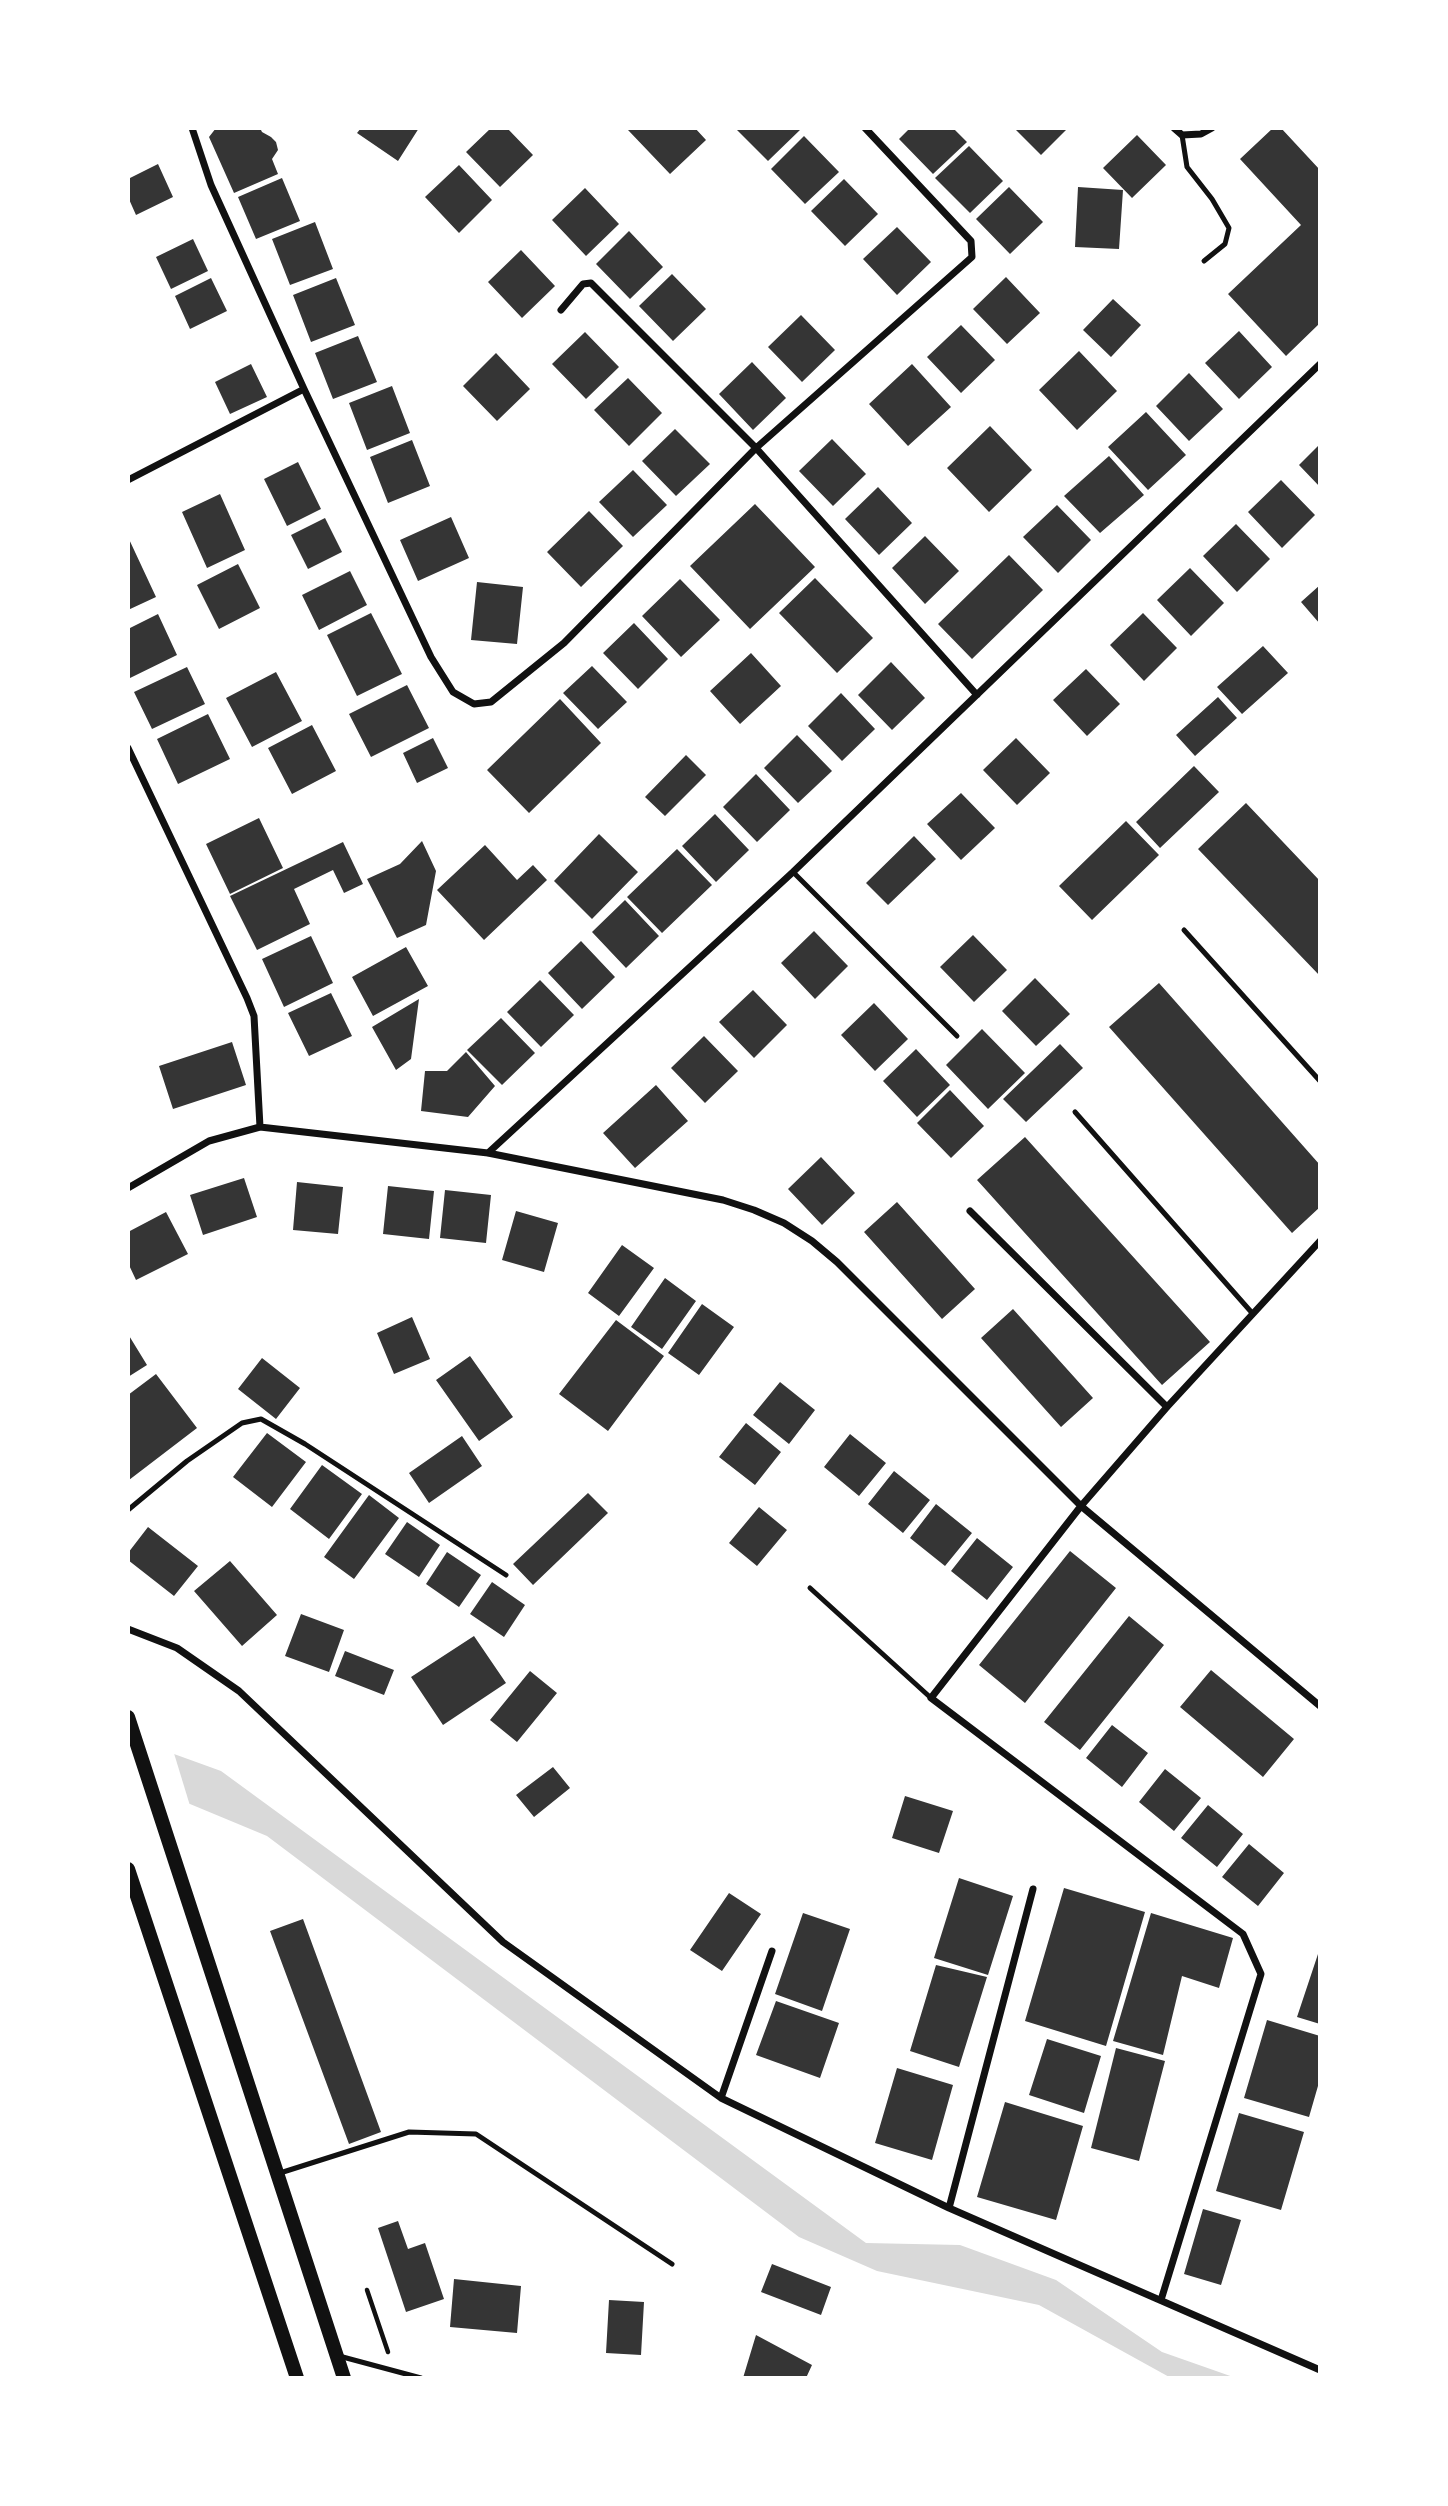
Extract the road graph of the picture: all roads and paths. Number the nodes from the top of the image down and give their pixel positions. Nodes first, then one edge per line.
1 (192, 128) edge
2 (865, 128) edge
3 (1174, 128) edge
4 (1212, 128) edge
5 (1182, 135) junction
6 (1204, 261) dead end
7 (561, 310) dead end
8 (1320, 365) edge
9 (304, 389) junction
10 (756, 448) junction
11 (128, 480) edge
12 (977, 695) junction
13 (128, 748) edge
14 (793, 872) junction
15 (1184, 930) dead end
16 (957, 1035) dead end
17 (1320, 1081) edge
18 (1075, 1112) dead end
19 (260, 1127) junction
20 (488, 1153) junction
21 (128, 1188) edge
22 (970, 1211) dead end
23 (1320, 1241) edge
24 (1253, 1314) junction
25 (1167, 1407) junction
26 (1081, 1506) junction
27 (128, 1510) edge
28 (506, 1575) dead end
29 (810, 1588) dead end
30 (128, 1629) edge
31 (932, 1698) junction
32 (1320, 1706) edge
33 (128, 1717) edge
34 (128, 1869) edge
35 (1033, 1889) dead end
36 (772, 1951) dead end
37 (720, 2098) junction
38 (277, 2174) junction
39 (949, 2208) junction
40 (672, 2264) dead end
41 (367, 2290) dead end
42 (1161, 2301) junction
43 (337, 2355) junction
44 (1320, 2370) edge
45 (395, 2371) junction
46 (297, 2378) edge
47 (344, 2378) edge
48 (421, 2378) edge

1 - 9 street
2 - 10 street
3 - 5 street
4 - 5 street
5 - 6 lane
7 - 10 street
8 - 12 street
9 - 10 street
9 - 11 street
10 - 12 street
12 - 14 street
13 - 19 street
14 - 16 lane
14 - 20 street
15 - 17 lane
18 - 24 lane
19 - 20 street
19 - 21 street
20 - 26 street
22 - 25 street
23 - 24 street
24 - 25 street
25 - 26 street
26 - 31 street
26 - 32 street
27 - 28 lane
29 - 31 lane
30 - 37 street
31 - 42 street
33 - 38 main road
34 - 46 main road
35 - 39 street
36 - 37 street
37 - 39 street
38 - 40 lane
38 - 43 main road
39 - 42 street
41 - 45 path
42 - 44 street
43 - 45 lane
43 - 47 main road
45 - 48 lane

